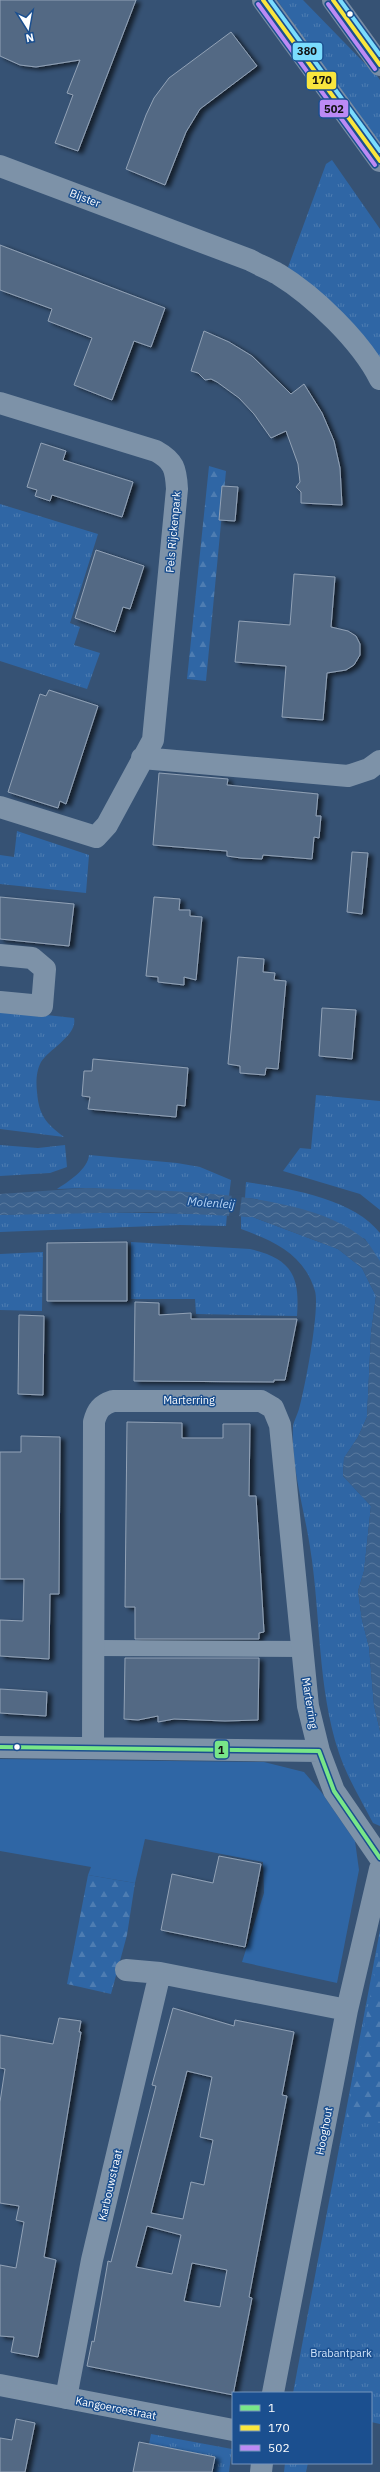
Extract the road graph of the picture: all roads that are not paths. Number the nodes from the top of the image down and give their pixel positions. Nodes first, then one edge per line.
1 (263, 0) edge
2 (333, 0) edge
3 (380, 65) edge
4 (380, 161) edge
5 (0, 166) edge
6 (380, 380) edge
7 (0, 403) edge
8 (142, 758) junction
9 (378, 762) edge
10 (0, 807) edge
11 (0, 954) edge
12 (0, 1002) edge
13 (95, 1648) junction
14 (302, 1649) junction
15 (0, 1747) edge
16 (93, 1748) junction
17 (319, 1751) junction
18 (380, 1858) edge
19 (380, 1869) edge
20 (126, 1970) dead end
21 (160, 1974) junction
22 (348, 2010) junction
23 (0, 2385) edge
24 (273, 2392) edge
25 (66, 2398) junction
26 (232, 2430) edge

1 - 4 main road
2 - 3 main road
5 - 6 street, Bijster
7 - 8 street, Pels Rijckenpark
8 - 9 street
8 - 10 street, Pels Rijckenpark
11 - 12 street
13 - 14 street
13 - 14 street, Marterring
13 - 16 street, Marterring
14 - 17 street, Marterring
15 - 16 street
16 - 17 street
17 - 18 street, Marterring
19 - 22 street, Hooghout
20 - 21 street
21 - 22 street
21 - 25 street, Karbouwstraat
22 - 24 street, Hooghout
23 - 25 street, Kangoeroestraat
25 - 26 street, Kangoeroestraat

